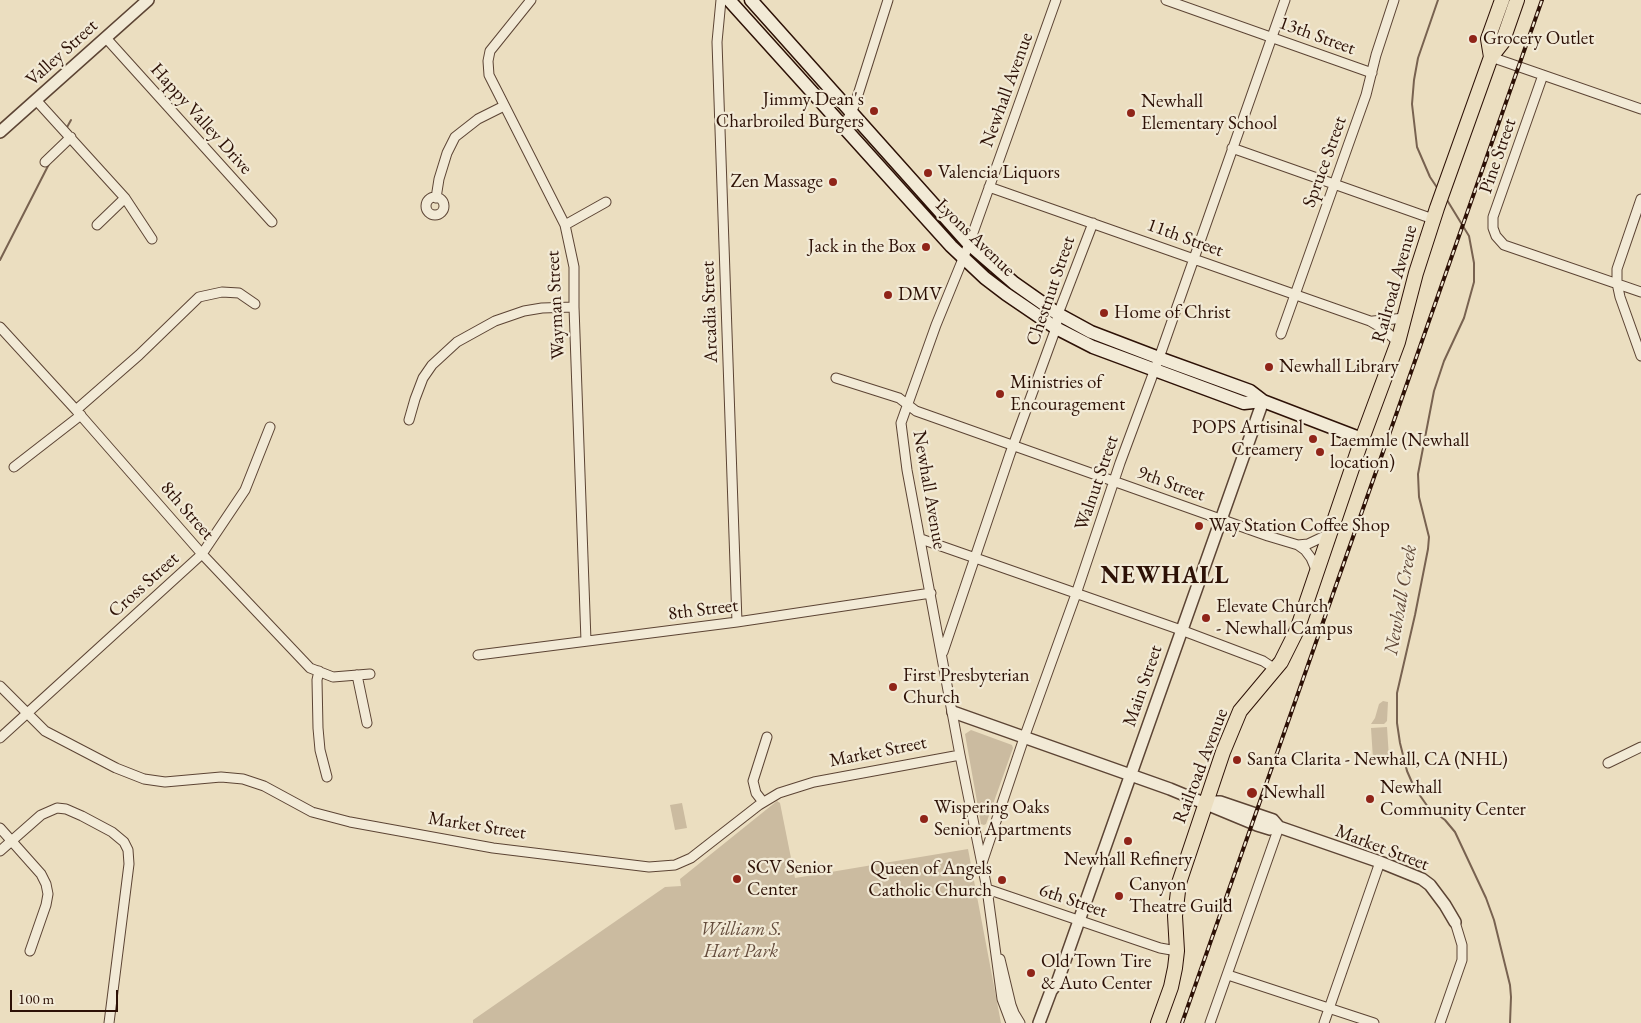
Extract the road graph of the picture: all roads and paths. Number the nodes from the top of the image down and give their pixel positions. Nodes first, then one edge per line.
1 (148, 0) edge
2 (531, 0) edge
3 (721, 0) edge
4 (729, 0) edge
5 (751, 0) edge
6 (888, 0) edge
7 (1056, 0) edge
8 (1169, 0) edge
9 (1285, 0) edge
10 (1394, 0) edge
11 (1502, 0) edge
12 (1517, 0) edge
13 (1271, 36) junction
14 (106, 38) junction
15 (1491, 57) junction
16 (1372, 73) junction
17 (1543, 75) junction
18 (36, 100) junction
19 (504, 106) junction
20 (1641, 108) edge
21 (852, 112) junction
22 (844, 127) junction
23 (0, 132) edge
24 (71, 138) junction
25 (1232, 148) junction
26 (45, 162) dead end
27 (1334, 184) junction
28 (989, 187) junction
29 (125, 198) junction
30 (436, 198) dead end
31 (1641, 200) edge
32 (606, 202) dead end
33 (1435, 213) junction
34 (272, 222) dead end
35 (1093, 223) junction
36 (96, 225) dead end
37 (565, 225) junction
38 (152, 239) dead end
39 (969, 244) junction
40 (962, 257) junction
41 (1194, 258) junction
42 (1617, 283) junction
43 (1641, 292) edge
44 (1295, 296) junction
45 (255, 304) dead end
46 (574, 307) junction
47 (1058, 314) junction
48 (1405, 318) junction
49 (1370, 321) junction
50 (0, 327) edge
51 (1056, 328) junction
52 (1281, 334) dead end
53 (1398, 342) junction
54 (1641, 356) edge
55 (1157, 364) junction
56 (836, 378) dead end
57 (1263, 401) junction
58 (907, 404) junction
59 (79, 412) junction
60 (409, 420) dead end
61 (270, 427) dead end
62 (1362, 438) junction
63 (1013, 446) junction
64 (14, 467) dead end
65 (1115, 481) junction
66 (1221, 518) junction
67 (1329, 534) junction
68 (921, 539) junction
69 (1298, 546) junction
70 (202, 554) junction
71 (974, 557) junction
72 (1317, 572) junction
73 (931, 593) junction
74 (1076, 594) junction
75 (737, 622) junction
76 (1181, 630) junction
77 (586, 641) junction
78 (942, 653) junction
79 (478, 655) dead end
80 (1275, 669) junction
81 (319, 672) junction
82 (370, 674) dead end
83 (357, 675) junction
84 (0, 686) edge
85 (953, 712) junction
86 (26, 713) junction
87 (367, 723) dead end
88 (767, 737) dead end
89 (0, 738) edge
90 (1024, 738) junction
91 (1641, 747) edge
92 (960, 754) junction
93 (1608, 763) dead end
94 (1130, 775) junction
95 (327, 777) dead end
96 (763, 802) junction
97 (1206, 802) junction
98 (0, 828) edge
99 (1279, 828) junction
100 (11, 840) junction
101 (0, 851) edge
102 (1380, 862) junction
103 (982, 863) junction
104 (987, 889) junction
105 (1079, 921) junction
106 (1455, 922) joint
107 (996, 947) junction
108 (30, 951) dead end
109 (1177, 951) junction
110 (1228, 975) junction
111 (1057, 983) junction
112 (1330, 1008) junction
113 (109, 1023) edge
114 (1011, 1023) edge
115 (1020, 1023) edge
116 (1039, 1023) edge
117 (1048, 1023) edge
118 (1158, 1023) edge
119 (1210, 1023) edge
120 (1324, 1023) edge
121 (1374, 1023) edge
122 (1440, 1023) edge

1 - 14 street, Valley Street
2 - 19 street, Wayman Street
3 - 75 street, Arcadia Street
4 - 22 main road, Lyons Avenue
5 - 21 main road, Lyons Avenue
6 - 21 street
7 - 28 street, Newhall Avenue
8 - 13 street, 13th Street
9 - 13 street, Walnut Street
10 - 16 street, Spruce Street
11 - 15 main road, Railroad Avenue
12 - 15 main road, Railroad Avenue
13 - 16 street, 13th Street
13 - 25 street, Walnut Street
14 - 18 street, Valley Street
14 - 34 street, Happy Valley Drive
15 - 17 street
15 - 33 main road, Railroad Avenue
16 - 27 street, Spruce Street
17 - 20 street
17 - 42 street, Pine Street
18 - 23 street, Valley Street
18 - 24 street
19 - 30 street
19 - 37 street, Wayman Street
21 - 22 street
21 - 39 main road, Lyons Avenue
22 - 40 main road, Lyons Avenue
24 - 26 street
24 - 29 street
25 - 27 street
25 - 41 street, Walnut Street
27 - 33 street
27 - 44 street, Spruce Street
28 - 35 street, 11th Street
28 - 39 street, Newhall Avenue
29 - 36 street
29 - 38 street
31 - 42 street
32 - 37 street
33 - 48 main road, Railroad Avenue
35 - 41 street, 11th Street
35 - 47 street, Chestnut Street
37 - 46 street, Wayman Street
39 - 40 street, Newhall Avenue
39 - 47 main road, Lyons Avenue
40 - 51 main road, Lyons Avenue
40 - 58 street, Newhall Avenue
41 - 44 street, 11th Street
41 - 55 street, Walnut Street
42 - 43 street
42 - 54 street
44 - 49 street, 11th Street
44 - 52 street, Spruce Street
45 - 59 street
46 - 60 street
46 - 77 street, Wayman Street
47 - 51 street, Chestnut Street
47 - 55 main road, Lyons Avenue
48 - 49 street, 11th Street
48 - 53 main road, Railroad Avenue
49 - 53 street, 11th Street
50 - 59 street, 8th Street
51 - 55 main road, Lyons Avenue
51 - 63 street, Chestnut Street
53 - 62 main road, Railroad Avenue
55 - 57 main road, Lyons Avenue
55 - 65 street, Walnut Street
56 - 58 street, 9th Street
57 - 62 main road, Lyons Avenue
57 - 66 street, Main Street
58 - 63 street, 9th Street
58 - 68 street, Newhall Avenue
59 - 64 street
59 - 70 street, 8th Street
61 - 70 street, Cross Street
62 - 67 main road, Railroad Avenue
63 - 65 street, 9th Street
63 - 71 street, Chestnut Street
65 - 66 street, 9th Street
65 - 74 street, Walnut Street
66 - 69 street, 9th Street
66 - 76 street, Main Street
67 - 69 street
67 - 72 main road, Railroad Avenue
68 - 71 street
68 - 73 street, Newhall Avenue
69 - 72 street
70 - 81 street, 8th Street
70 - 86 street, Cross Street
71 - 74 street
71 - 78 street, Chestnut Street
72 - 80 main road, Railroad Avenue
73 - 75 street, 8th Street
73 - 78 street, Newhall Avenue
74 - 76 street
74 - 90 street, Walnut Street
75 - 77 street, 8th Street
76 - 80 street
76 - 94 street, Main Street
77 - 79 street, 8th Street
78 - 85 street, Newhall Avenue
80 - 97 main road, Railroad Avenue
81 - 83 street, 8th Street
81 - 95 street
82 - 83 street, 8th Street
83 - 87 street
84 - 86 street, Market Street
85 - 90 street, Market Street
85 - 92 street, Newhall Avenue
86 - 89 street, Cross Street
86 - 96 street, Market Street
88 - 96 street
90 - 94 street, Market Street
90 - 103 street, Walnut Street
91 - 93 street
92 - 96 street, Market Street
92 - 103 street, Newhall Avenue
94 - 97 street, Market Street
94 - 105 street, Main Street
97 - 99 street, Market Street
97 - 109 main road, Railroad Avenue
98 - 100 street
99 - 102 street, Market Street
99 - 110 street
100 - 101 street
100 - 108 street
100 - 113 street
102 - 106 street, Market Street
102 - 112 street
103 - 104 street, Newhall Avenue
104 - 105 street, 6th Street
104 - 107 street, Newhall Avenue
105 - 109 street, 6th Street
105 - 111 street, Main Street
106 - 122 street
107 - 114 street, Newhall Avenue
107 - 115 street, Newhall Avenue
109 - 118 main road, Railroad Avenue
110 - 112 street
110 - 119 street
111 - 116 street, Main Street
111 - 117 street, Main Street
112 - 120 street
112 - 121 street

